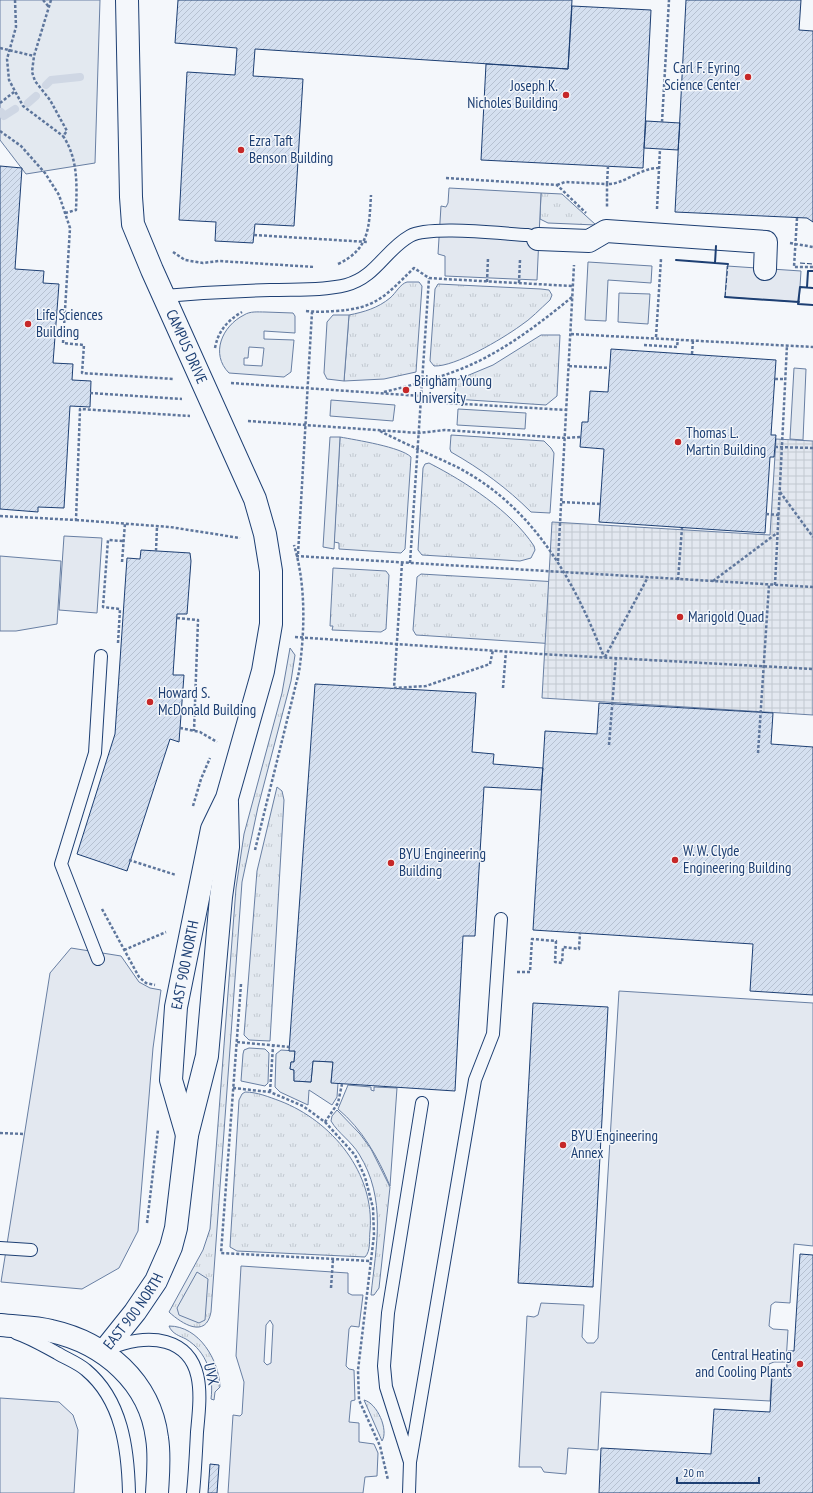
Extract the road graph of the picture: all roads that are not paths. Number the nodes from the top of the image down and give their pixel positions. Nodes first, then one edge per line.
1 (127, 0) edge
2 (538, 238) joint
3 (765, 269) dead end
4 (164, 296) junction
5 (101, 656) dead end
6 (258, 687) joint
7 (227, 798) junction
8 (501, 919) dead end
9 (98, 959) dead end
10 (422, 1103) dead end
11 (187, 1135) junction
12 (0, 1248) edge
13 (31, 1250) dead end
14 (0, 1326) edge
15 (103, 1352) junction
16 (410, 1462) junction
17 (129, 1493) edge
18 (157, 1493) edge
19 (193, 1493) edge
20 (409, 1493) edge

1 - 4 street, CAMPUS DRIVE
2 - 3 street
2 - 4 lane
4 - 6 street, CAMPUS DRIVE
5 - 9 lane
6 - 7 street, EAST 900 NORTH
7 - 11 street, EAST 900 NORTH
7 - 11 street, EAST 900 NORTH
8 - 16 lane
10 - 16 lane
11 - 15 street, EAST 900 NORTH
12 - 13 lane
14 - 15 street
14 - 17 lane
15 - 18 street, EAST 900 NORTH
15 - 19 lane, UVX
16 - 20 lane

